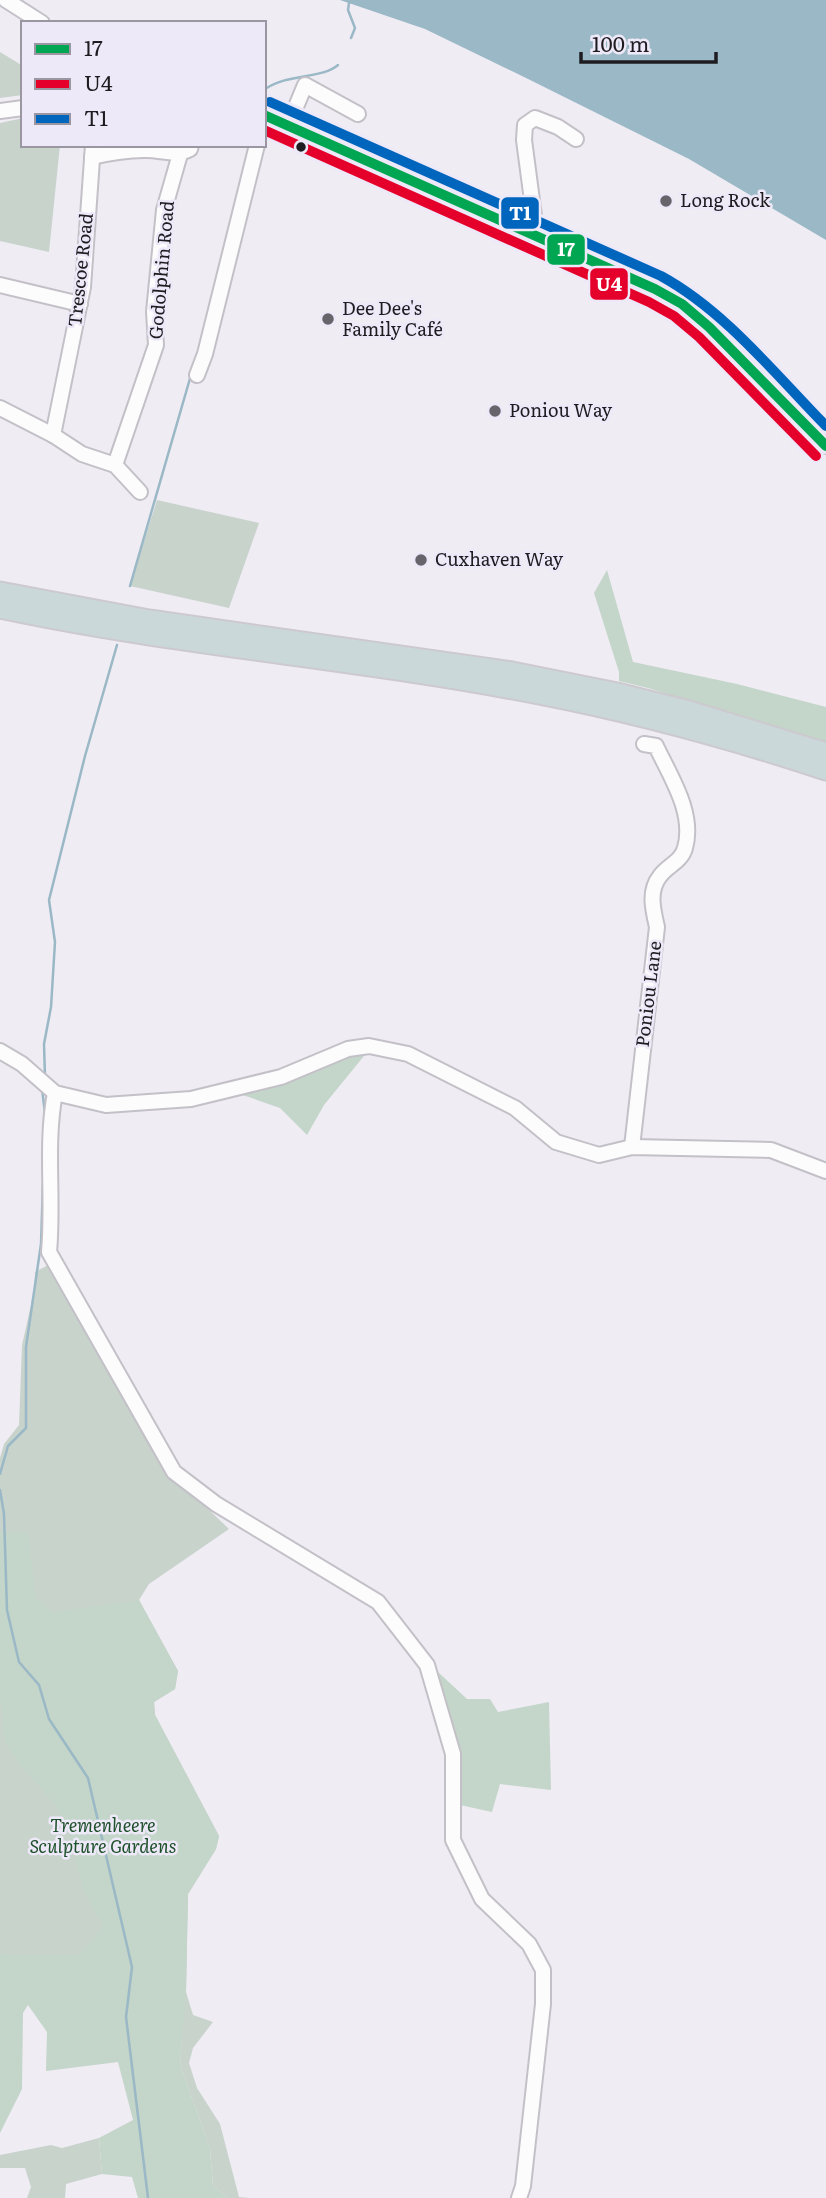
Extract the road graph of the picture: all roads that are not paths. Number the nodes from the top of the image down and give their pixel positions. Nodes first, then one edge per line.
1 (6, 0) edge
2 (39, 21) edge
3 (21, 107) edge
4 (0, 111) edge
5 (358, 114) dead end
6 (266, 118) edge
7 (288, 126) junction
8 (576, 139) dead end
9 (257, 147) edge
10 (186, 150) edge
11 (92, 151) edge
12 (537, 238) junction
13 (0, 285) edge
14 (80, 304) junction
15 (197, 374) dead end
16 (0, 408) edge
17 (54, 435) junction
18 (826, 446) edge
19 (115, 465) junction
20 (140, 492) dead end
21 (0, 592) edge
22 (0, 608) edge
23 (644, 744) dead end
24 (826, 753) edge
25 (826, 770) edge
26 (0, 1051) edge
27 (55, 1093) junction
28 (632, 1147) junction
29 (826, 1171) edge
30 (519, 2198) edge

1 - 2 street
3 - 4 street
5 - 7 street
6 - 7 street
7 - 12 street
8 - 12 street
9 - 15 street
10 - 11 street
10 - 19 street, Godolphin Road
11 - 14 street, Trescoe Road
12 - 18 street
13 - 14 street
14 - 17 street, Trescoe Road
16 - 17 street
17 - 19 street
19 - 20 street
21 - 24 highway
22 - 25 highway
23 - 28 street, Poniou Lane
26 - 27 street
27 - 28 street
27 - 30 street
28 - 29 street

